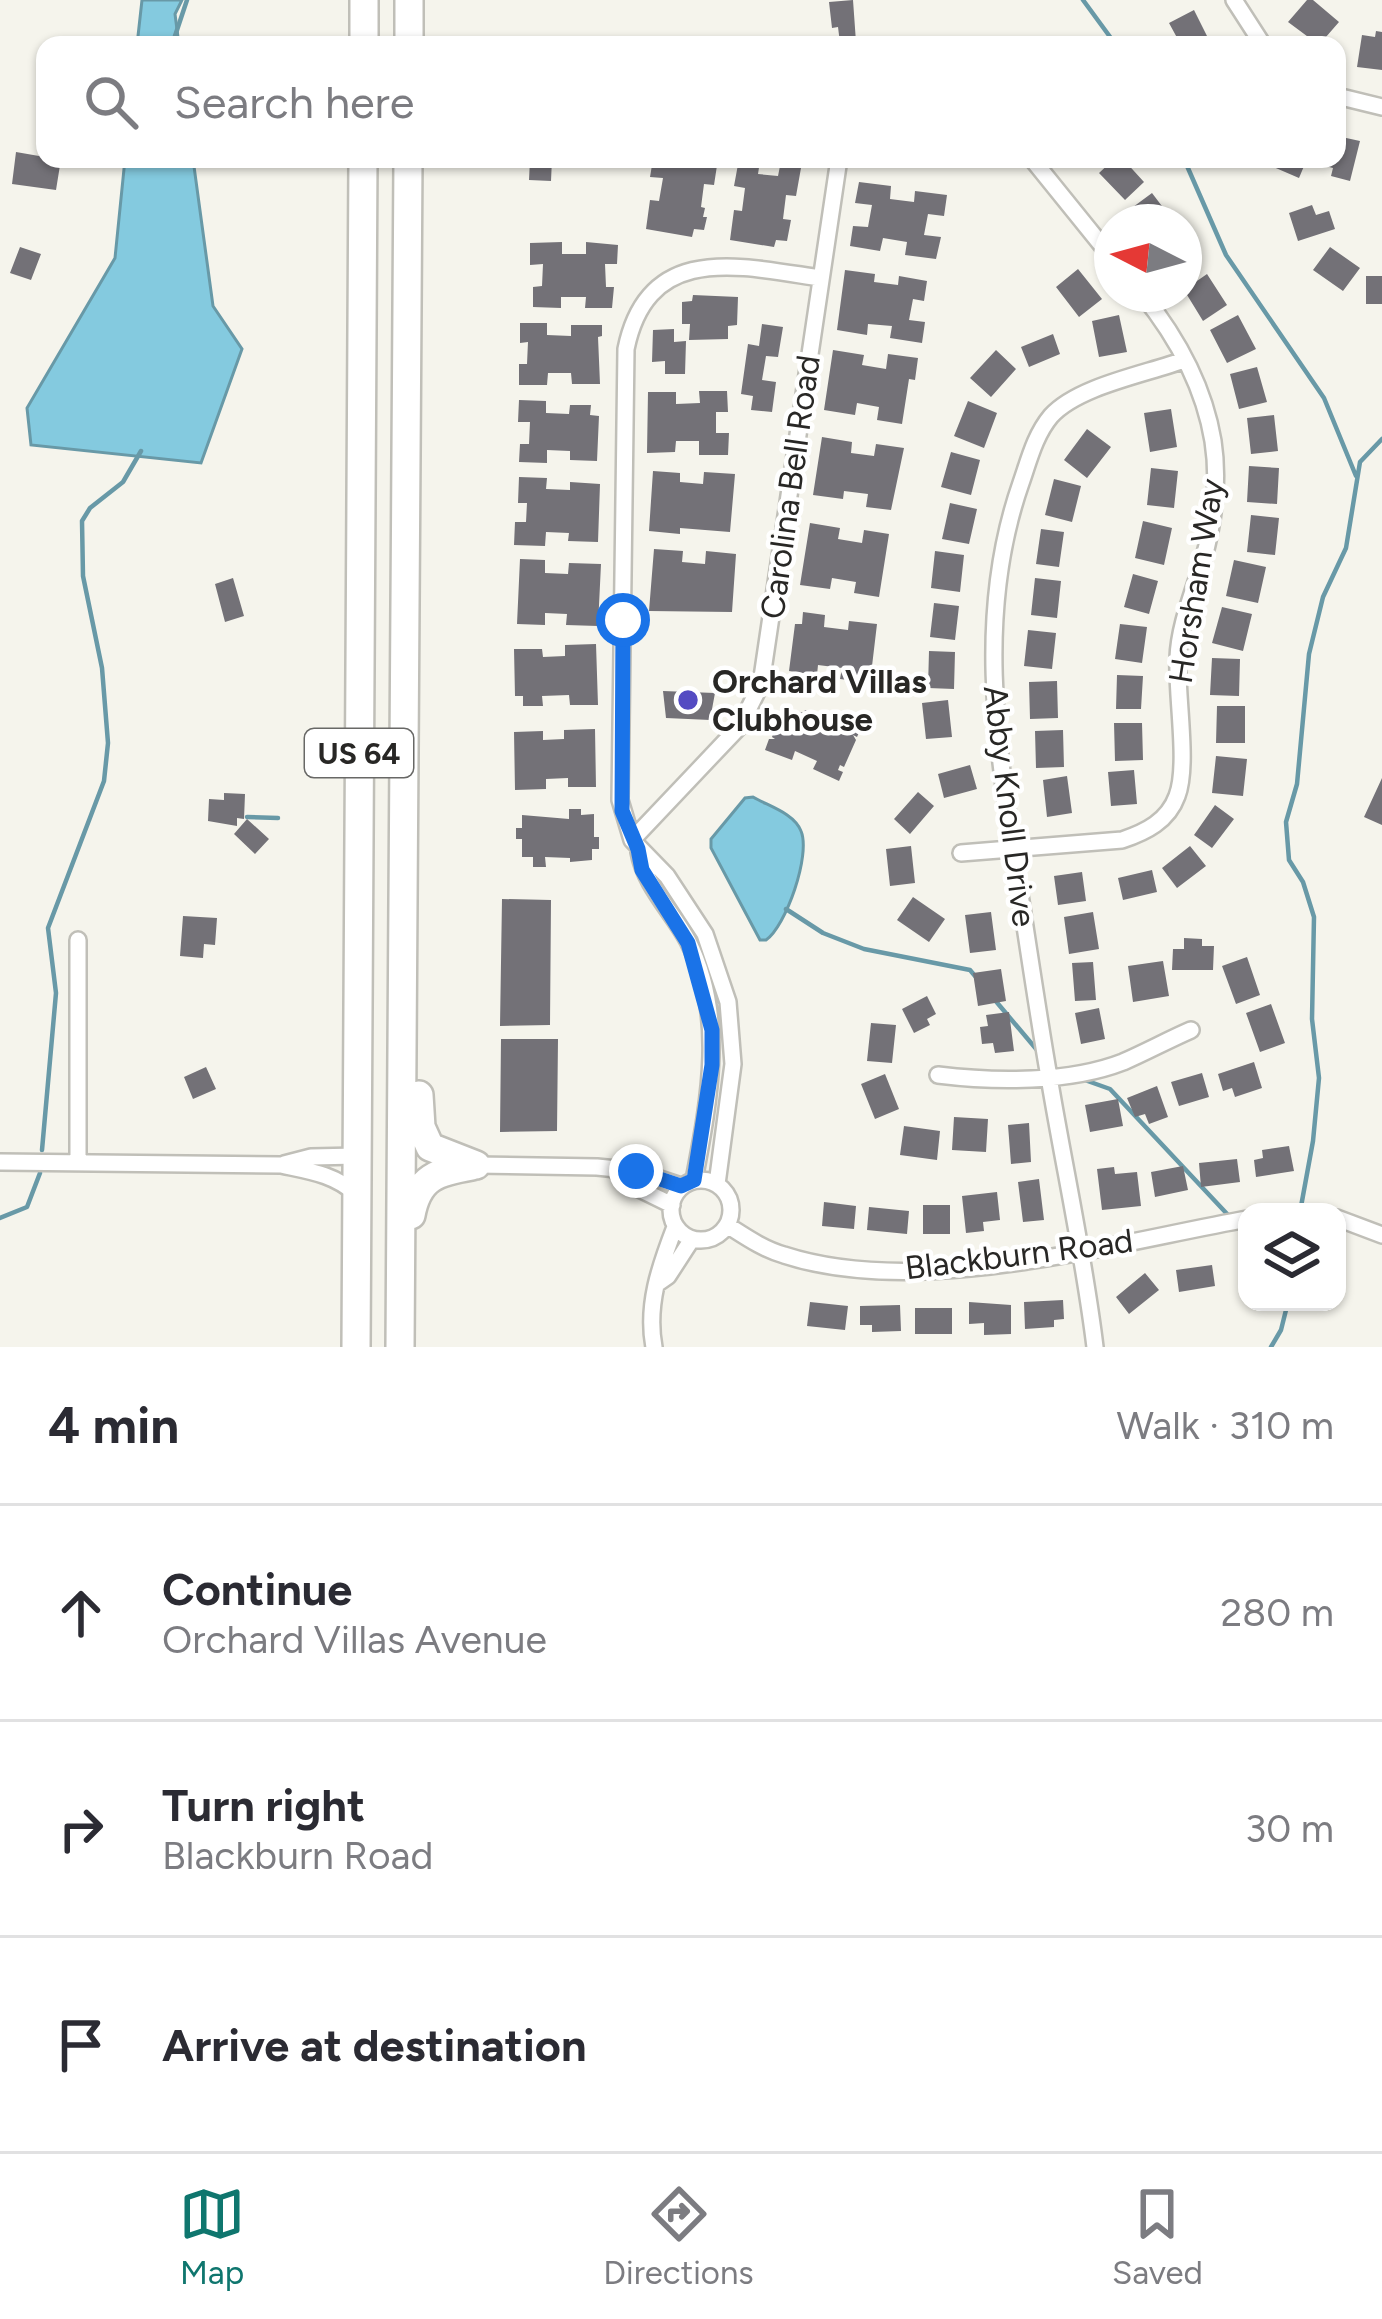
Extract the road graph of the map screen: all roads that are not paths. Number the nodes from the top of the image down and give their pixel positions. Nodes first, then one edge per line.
1 (364, 0) edge
2 (409, 0) edge
3 (1234, 0) edge
4 (364, 36) edge
5 (409, 36) edge
6 (1256, 36) edge
7 (1346, 98) edge
8 (1382, 107) edge
9 (363, 168) edge
10 (408, 168) edge
11 (838, 168) edge
12 (1039, 168) edge
13 (1094, 236) edge
14 (820, 278) junction
15 (1157, 312) edge
16 (1184, 361) junction
17 (404, 659) junction
18 (635, 844) junction
19 (1013, 850) junction
20 (961, 853) dead end
21 (78, 940) dead end
22 (718, 966) junction
23 (699, 973) junction
24 (1191, 1030) dead end
25 (938, 1075) dead end
26 (1048, 1077) junction
27 (357, 1156) junction
28 (0, 1162) edge
29 (78, 1162) junction
30 (281, 1165) junction
31 (476, 1165) junction
32 (616, 1171) junction
33 (688, 1183) junction
34 (717, 1184) junction
35 (357, 1194) junction
36 (672, 1205) junction
37 (1238, 1221) edge
38 (1346, 1221) edge
39 (728, 1225) junction
40 (675, 1227) junction
41 (1382, 1235) edge
42 (692, 1239) junction
43 (1081, 1249) junction
44 (401, 1269) junction
45 (658, 1283) junction
46 (356, 1347) edge
47 (387, 1347) edge
48 (400, 1347) edge
49 (654, 1347) edge
50 (1095, 1347) edge

1 - 4 highway
2 - 5 highway
3 - 6 street
7 - 8 street
9 - 27 highway, US 64
10 - 17 highway, US 64
11 - 14 street, Carolina Bell Road
12 - 13 street
14 - 18 street, Carolina Bell Road
14 - 18 street
15 - 16 street, Horsham Way
16 - 19 street, Abby Knoll Drive
16 - 19 street, Horsham Way
17 - 31 highway
17 - 44 highway, US 64
18 - 22 street
18 - 23 street
19 - 20 street, Horsham Way
19 - 26 street, Abby Knoll Drive
21 - 29 street
22 - 23 street
22 - 34 street
23 - 33 street
24 - 26 street
25 - 26 street
26 - 43 street, Abby Knoll Drive
27 - 30 street
27 - 35 highway, US 64
27 - 47 highway
28 - 29 street
29 - 30 street
30 - 35 street
31 - 32 street
31 - 44 highway
32 - 33 street
32 - 36 street
33 - 34 street
33 - 36 street
34 - 39 street
35 - 46 highway, US 64
36 - 40 street
37 - 43 street, Blackburn Road
38 - 41 street
39 - 42 street
39 - 43 street, Blackburn Road
40 - 42 street
40 - 45 street
42 - 45 street
43 - 50 street, Abby Knoll Drive
44 - 48 highway, US 64
45 - 49 street

